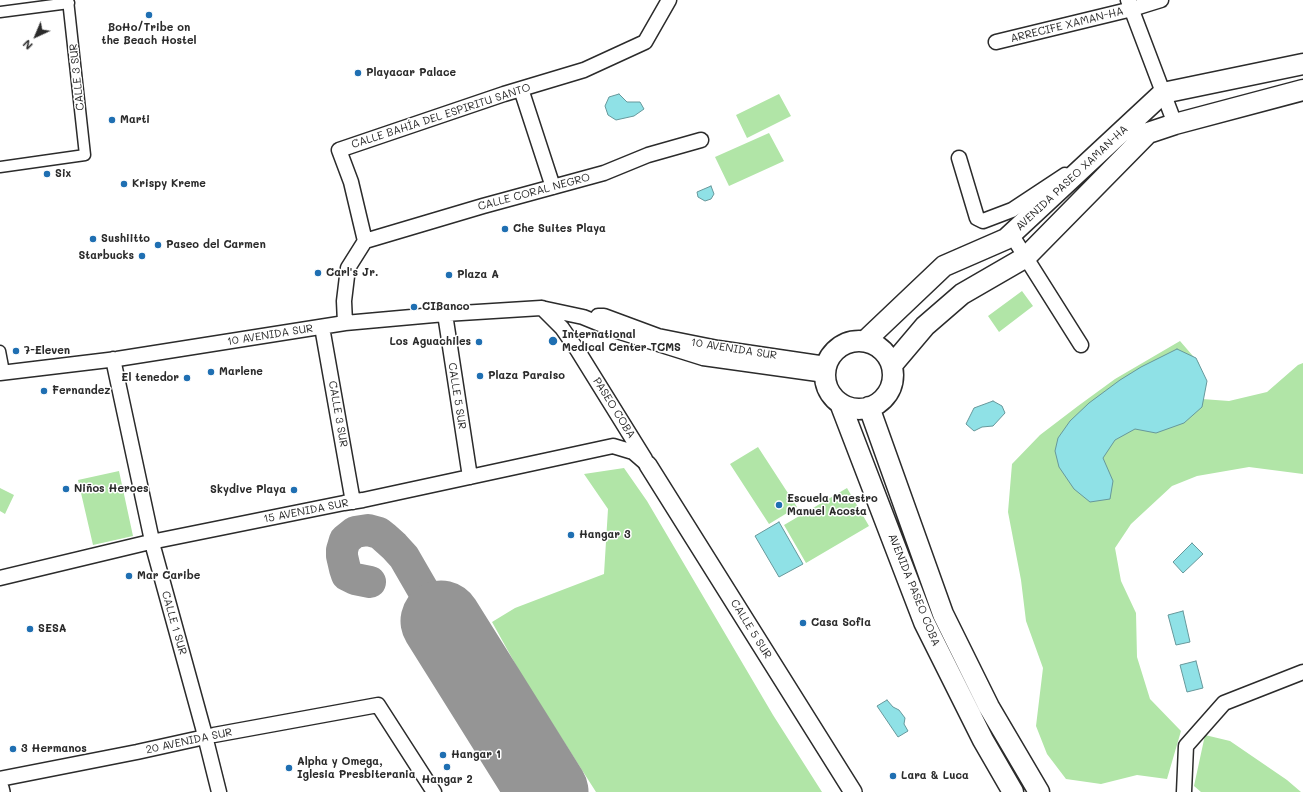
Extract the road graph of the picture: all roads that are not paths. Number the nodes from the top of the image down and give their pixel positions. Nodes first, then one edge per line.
1 (669, 0) edge
2 (1161, 0) edge
3 (69, 2) edge
4 (1130, 5) edge
5 (0, 12) edge
6 (996, 42) dead end
7 (1303, 64) edge
8 (521, 89) junction
9 (1303, 90) edge
10 (1163, 93) junction
11 (1175, 124) junction
12 (701, 140) dead end
13 (1099, 153) junction
14 (959, 158) dead end
15 (0, 167) edge
16 (553, 186) junction
17 (1012, 234) junction
18 (365, 241) junction
19 (1026, 257) junction
20 (541, 308) junction
21 (445, 314) junction
22 (583, 317) junction
23 (345, 323) junction
24 (322, 327) junction
25 (865, 341) junction
26 (1080, 345) dead end
27 (0, 351) edge
28 (578, 351) junction
29 (113, 359) junction
30 (892, 365) junction
31 (825, 369) junction
32 (2, 373) edge
33 (840, 403) junction
34 (869, 407) junction
35 (621, 419) junction
36 (613, 446) junction
37 (648, 465) junction
38 (470, 477) junction
39 (353, 502) junction
40 (152, 542) junction
41 (0, 578) edge
42 (1303, 672) edge
43 (206, 736) junction
44 (0, 778) edge
45 (0, 788) edge
46 (1, 792) edge
47 (219, 792) edge
48 (434, 792) edge
49 (853, 792) edge
50 (1013, 792) edge
51 (1039, 792) edge
52 (1184, 792) edge

1 - 8 street, CALLE BAHÍA DEL ESPIRITU SANTO
2 - 4 street, ARRECIFE XAMAN-HA
3 - 5 street
3 - 15 street, CALLE 3 SUR
4 - 6 street, ARRECIFE XAMAN-HA
4 - 10 street
7 - 10 main road
8 - 16 street
8 - 18 street, CALLE BAHÍA DEL ESPIRITU SANTO
9 - 11 main road, AVENIDA PASEO XAMAN-HA
10 - 11 street
10 - 13 main road, AVENIDA PASEO XAMAN-HA
11 - 19 main road, AVENIDA PASEO XAMAN-HA
12 - 16 street, CALLE CORAL NEGRO
13 - 14 street
13 - 17 main road, AVENIDA PASEO XAMAN-HA
16 - 18 street, CALLE CORAL NEGRO
17 - 19 street
17 - 25 main road, AVENIDA PASEO XAMAN-HA
18 - 23 street
19 - 26 street
19 - 30 main road, AVENIDA PASEO XAMAN-HA
20 - 21 street, 10 AVENIDA SUR
20 - 22 street, 10 AVENIDA SUR
20 - 28 street, PASEO COBA
21 - 23 street, 10 AVENIDA SUR
21 - 38 street, CALLE 5 SUR
22 - 28 street, PASEO COBA
22 - 31 street, 10 AVENIDA SUR
23 - 24 street, 10 AVENIDA SUR
24 - 29 street, 10 AVENIDA SUR
24 - 39 street, CALLE 3 SUR
25 - 30 main road
25 - 31 main road
27 - 32 street
28 - 35 street, PASEO COBA
29 - 32 street, 10 AVENIDA SUR
29 - 40 street, CALLE 1 SUR
30 - 34 main road
31 - 33 main road
33 - 34 main road
33 - 50 main road, AVENIDA PASEO COBA
34 - 51 main road, AVENIDA PASEO COBA
35 - 36 street
35 - 37 street, PASEO COBA
36 - 37 street, 15 AVENIDA SUR
36 - 38 street, 15 AVENIDA SUR
37 - 49 street, CALLE 5 SUR
38 - 39 street, 15 AVENIDA SUR
39 - 40 street, 15 AVENIDA SUR
40 - 41 street, 15 AVENIDA SUR
40 - 43 street, CALLE 1 SUR
42 - 52 street
43 - 44 street, 20 AVENIDA SUR
43 - 47 street, CALLE 1 SUR
43 - 48 street, 20 AVENIDA SUR
45 - 46 street

